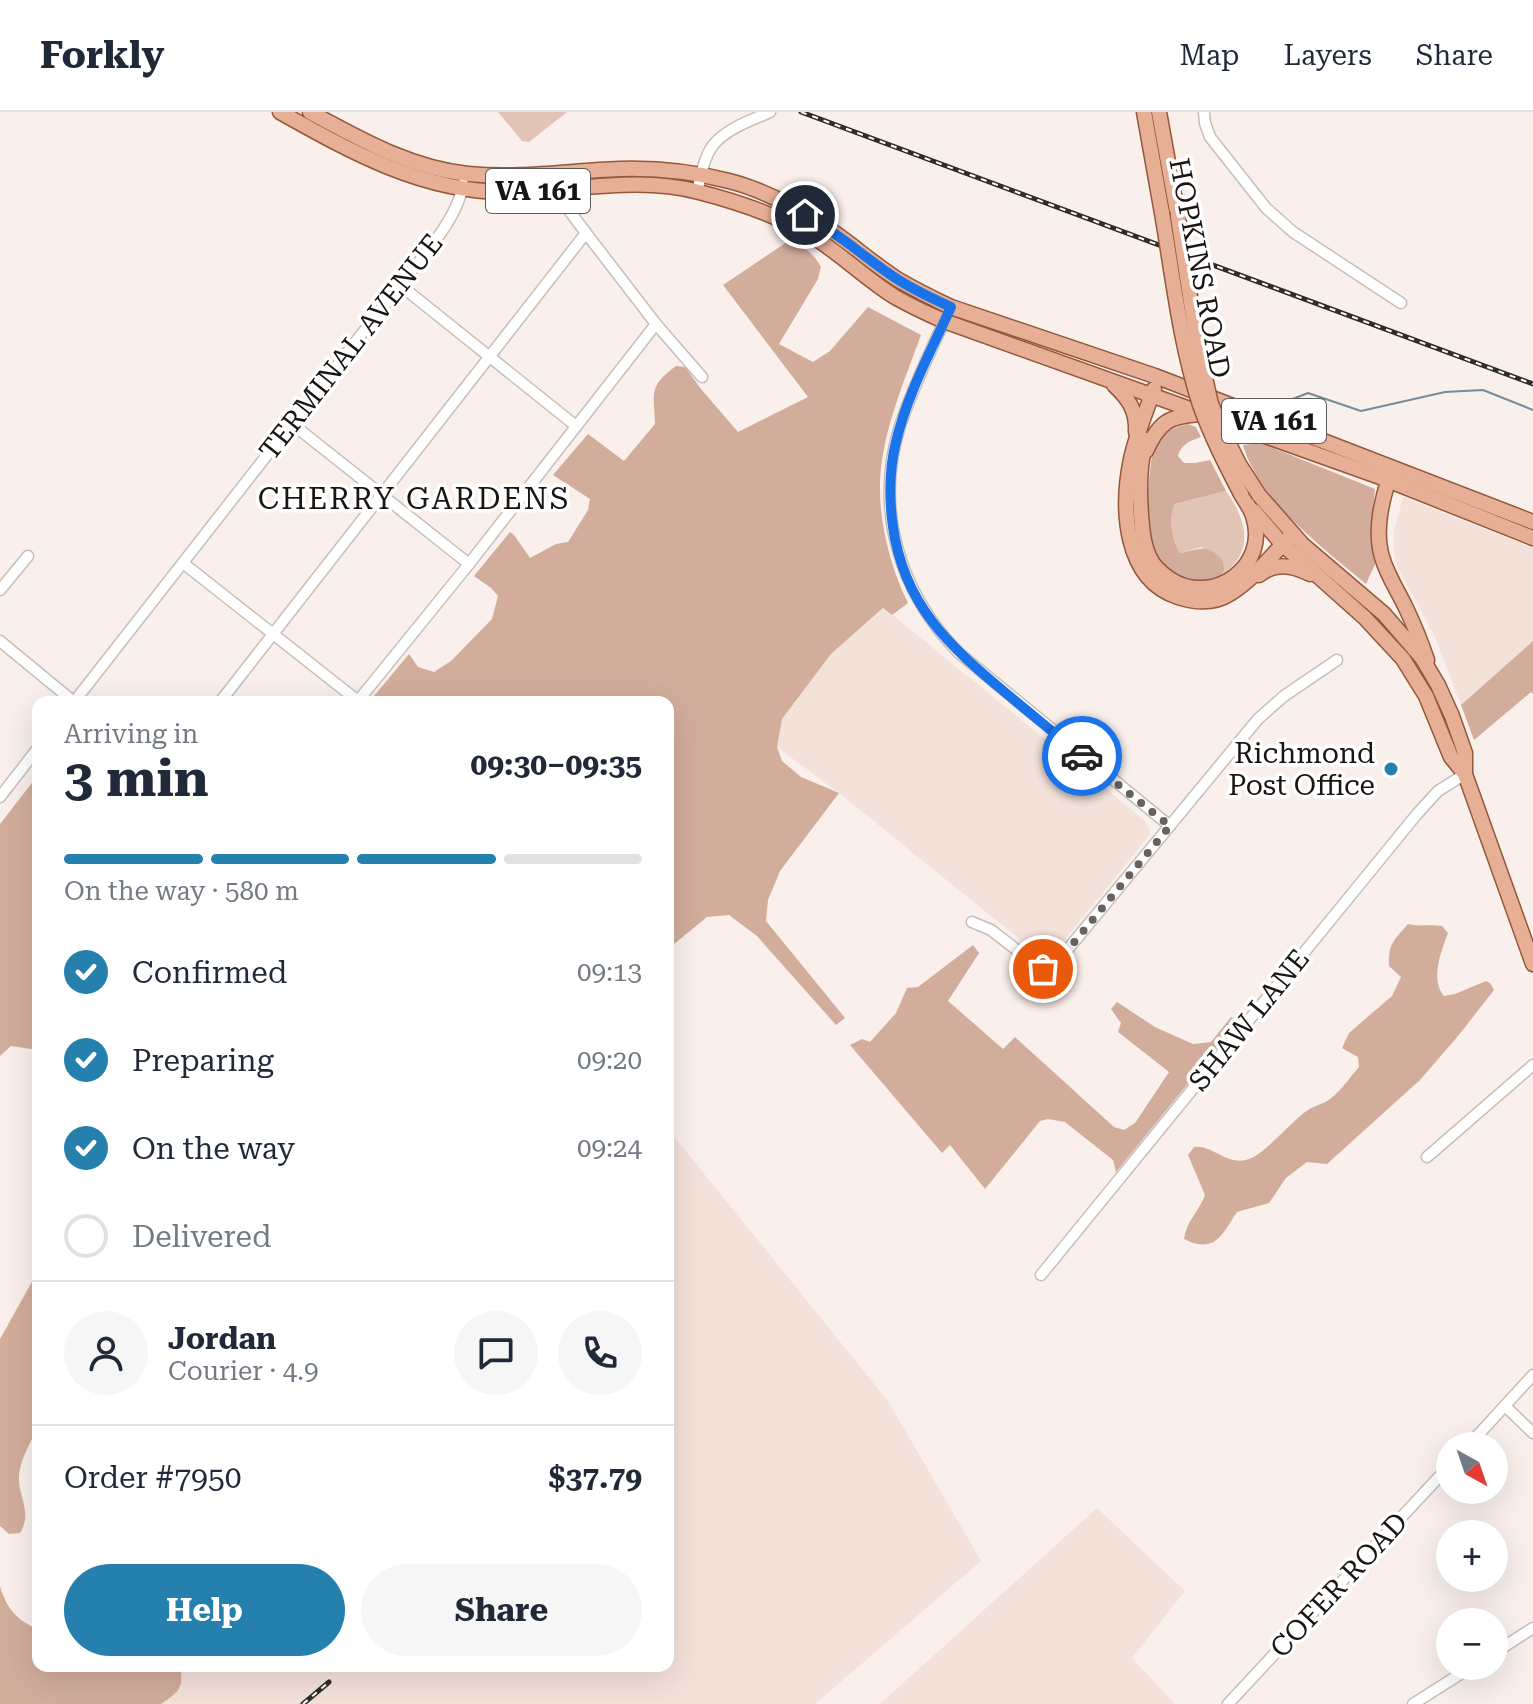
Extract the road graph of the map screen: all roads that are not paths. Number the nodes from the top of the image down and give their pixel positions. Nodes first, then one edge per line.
1 (280, 112) edge
2 (308, 112) edge
3 (770, 112) edge
4 (1144, 112) edge
5 (1159, 112) edge
6 (1204, 112) edge
7 (318, 133) junction
8 (701, 175) junction
9 (464, 181) junction
10 (559, 190) junction
11 (697, 191) junction
12 (586, 233) junction
13 (400, 285) junction
14 (1401, 303) dead end
15 (951, 307) junction
16 (944, 321) junction
17 (656, 324) junction
18 (489, 356) junction
19 (702, 377) dead end
20 (1159, 377) junction
21 (1107, 379) junction
22 (1156, 396) junction
23 (1206, 414) junction
24 (291, 423) junction
25 (576, 426) junction
26 (1138, 456) junction
27 (1391, 474) junction
28 (1241, 494) junction
29 (382, 496) junction
30 (1533, 522) edge
31 (1533, 538) edge
32 (1287, 539) junction
33 (28, 556) dead end
34 (183, 563) junction
35 (469, 564) junction
36 (1321, 580) junction
37 (1238, 588) junction
38 (0, 590) edge
39 (273, 633) junction
40 (0, 641) edge
41 (1337, 660) dead end
42 (1431, 672) junction
43 (67, 696) edge
44 (79, 696) edge
45 (225, 696) edge
46 (352, 696) edge
47 (362, 696) edge
48 (32, 756) edge
49 (1465, 774) junction
50 (0, 797) edge
51 (1170, 826) junction
52 (972, 922) dead end
53 (1533, 964) edge
54 (1533, 1065) edge
55 (1427, 1157) dead end
56 (1041, 1275) dead end
57 (1533, 1375) edge
58 (1505, 1406) junction
59 (1481, 1432) edge
60 (1533, 1433) edge
61 (1436, 1480) edge
62 (1533, 1628) edge
63 (1508, 1644) edge
64 (1451, 1680) edge
65 (1228, 1704) edge
66 (1413, 1704) edge

1 - 7 main road, VA 161
2 - 7 main road
2 - 9 main road, VA 161
3 - 8 street
4 - 28 main road, HOPKINS ROAD, bridge
5 - 32 main road, HOPKINS ROAD, bridge
6 - 14 street
7 - 9 main road, VA 161
8 - 9 main road, VA 161
8 - 11 street
8 - 15 main road, VA 161
9 - 10 main road, VA 161
9 - 13 street, TERMINAL AVENUE
10 - 11 main road, VA 161
10 - 12 street
11 - 16 main road, VA 161
12 - 17 street
12 - 18 street
13 - 18 street
13 - 24 street, TERMINAL AVENUE
15 - 16 street
15 - 20 main road, VA 161
16 - 21 main road, VA 161
16 - 51 street
17 - 19 street
17 - 25 street
18 - 25 street
18 - 29 street
20 - 22 main road
20 - 27 main road, VA 161
21 - 22 main road, VA 161
21 - 26 main road
22 - 23 main road, VA 161
22 - 26 main road
23 - 26 main road
23 - 27 main road, VA 161
24 - 29 street
24 - 34 street, TERMINAL AVENUE
25 - 35 street
26 - 28 main road
26 - 37 main road
27 - 30 main road, VA 161
27 - 31 main road, VA 161
27 - 42 main road
28 - 32 main road, HOPKINS ROAD
29 - 35 street
29 - 39 street
32 - 36 main road, HOPKINS ROAD
32 - 37 main road
32 - 42 main road, HOPKINS ROAD
33 - 38 street
34 - 39 street
34 - 44 street, TERMINAL AVENUE
35 - 47 street
36 - 37 main road
36 - 49 main road, HOPKINS ROAD
39 - 45 street
39 - 46 street
40 - 43 street
41 - 51 street
42 - 49 main road, HOPKINS ROAD
48 - 50 street
49 - 53 main road, HOPKINS ROAD
49 - 56 street, SHAW LANE
51 - 52 street
54 - 55 street
57 - 58 street
58 - 59 street
58 - 60 street
61 - 65 street, COFER ROAD
62 - 63 street
64 - 66 street

